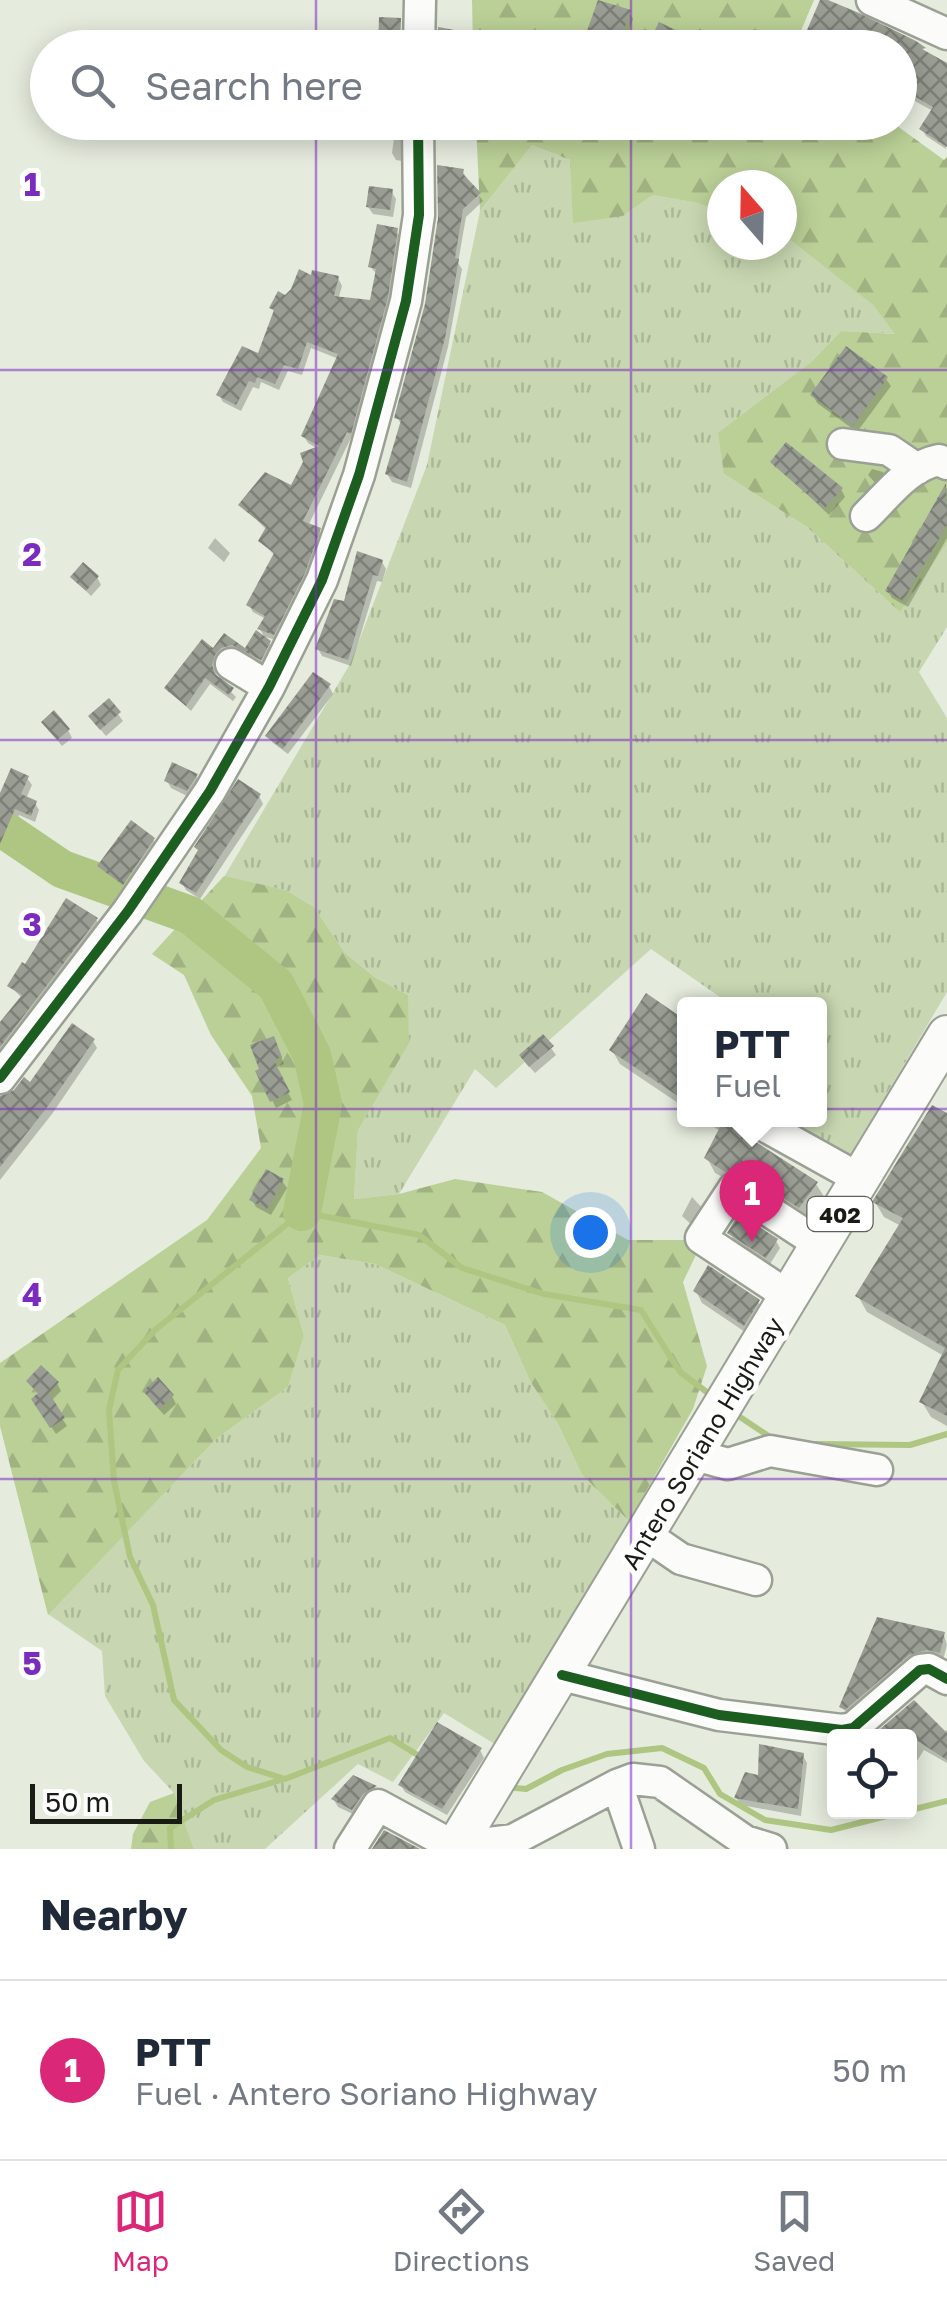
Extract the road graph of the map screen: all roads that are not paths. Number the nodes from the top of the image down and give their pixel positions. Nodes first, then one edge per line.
1 (420, 0) edge
2 (872, 0) edge
3 (419, 30) edge
4 (947, 34) edge
5 (418, 140) edge
6 (843, 444) dead end
7 (947, 464) edge
8 (916, 469) junction
9 (866, 516) dead end
10 (231, 664) dead end
11 (270, 687) junction
12 (947, 1036) edge
13 (0, 1078) edge
14 (767, 1127) edge
15 (860, 1179) junction
16 (821, 1246) junction
17 (790, 1296) junction
18 (695, 1455) junction
19 (876, 1470) dead end
20 (646, 1535) junction
21 (756, 1580) dead end
22 (944, 1672) edge
23 (562, 1675) junction
24 (617, 1785) junction
25 (720, 1835) edge
26 (454, 1848) edge
27 (350, 1849) edge
28 (640, 1849) edge
29 (771, 1849) edge

1 - 3 street
2 - 4 street
5 - 11 street
6 - 8 street
7 - 8 street
8 - 9 street
10 - 11 street
11 - 13 street
12 - 15 main road, Antero Soriano Highway / 402
14 - 15 street
15 - 16 main road, Antero Soriano Highway / 402
16 - 17 main road, Antero Soriano Highway / 402
16 - 17 street
17 - 18 main road, Antero Soriano Highway / 402
18 - 19 street
18 - 20 main road, Antero Soriano Highway / 402
20 - 21 street
20 - 23 main road, Antero Soriano Highway / 402
22 - 23 street
23 - 26 main road, Antero Soriano Highway / 402
24 - 25 street
24 - 26 street
24 - 28 street
25 - 29 street
26 - 27 street

